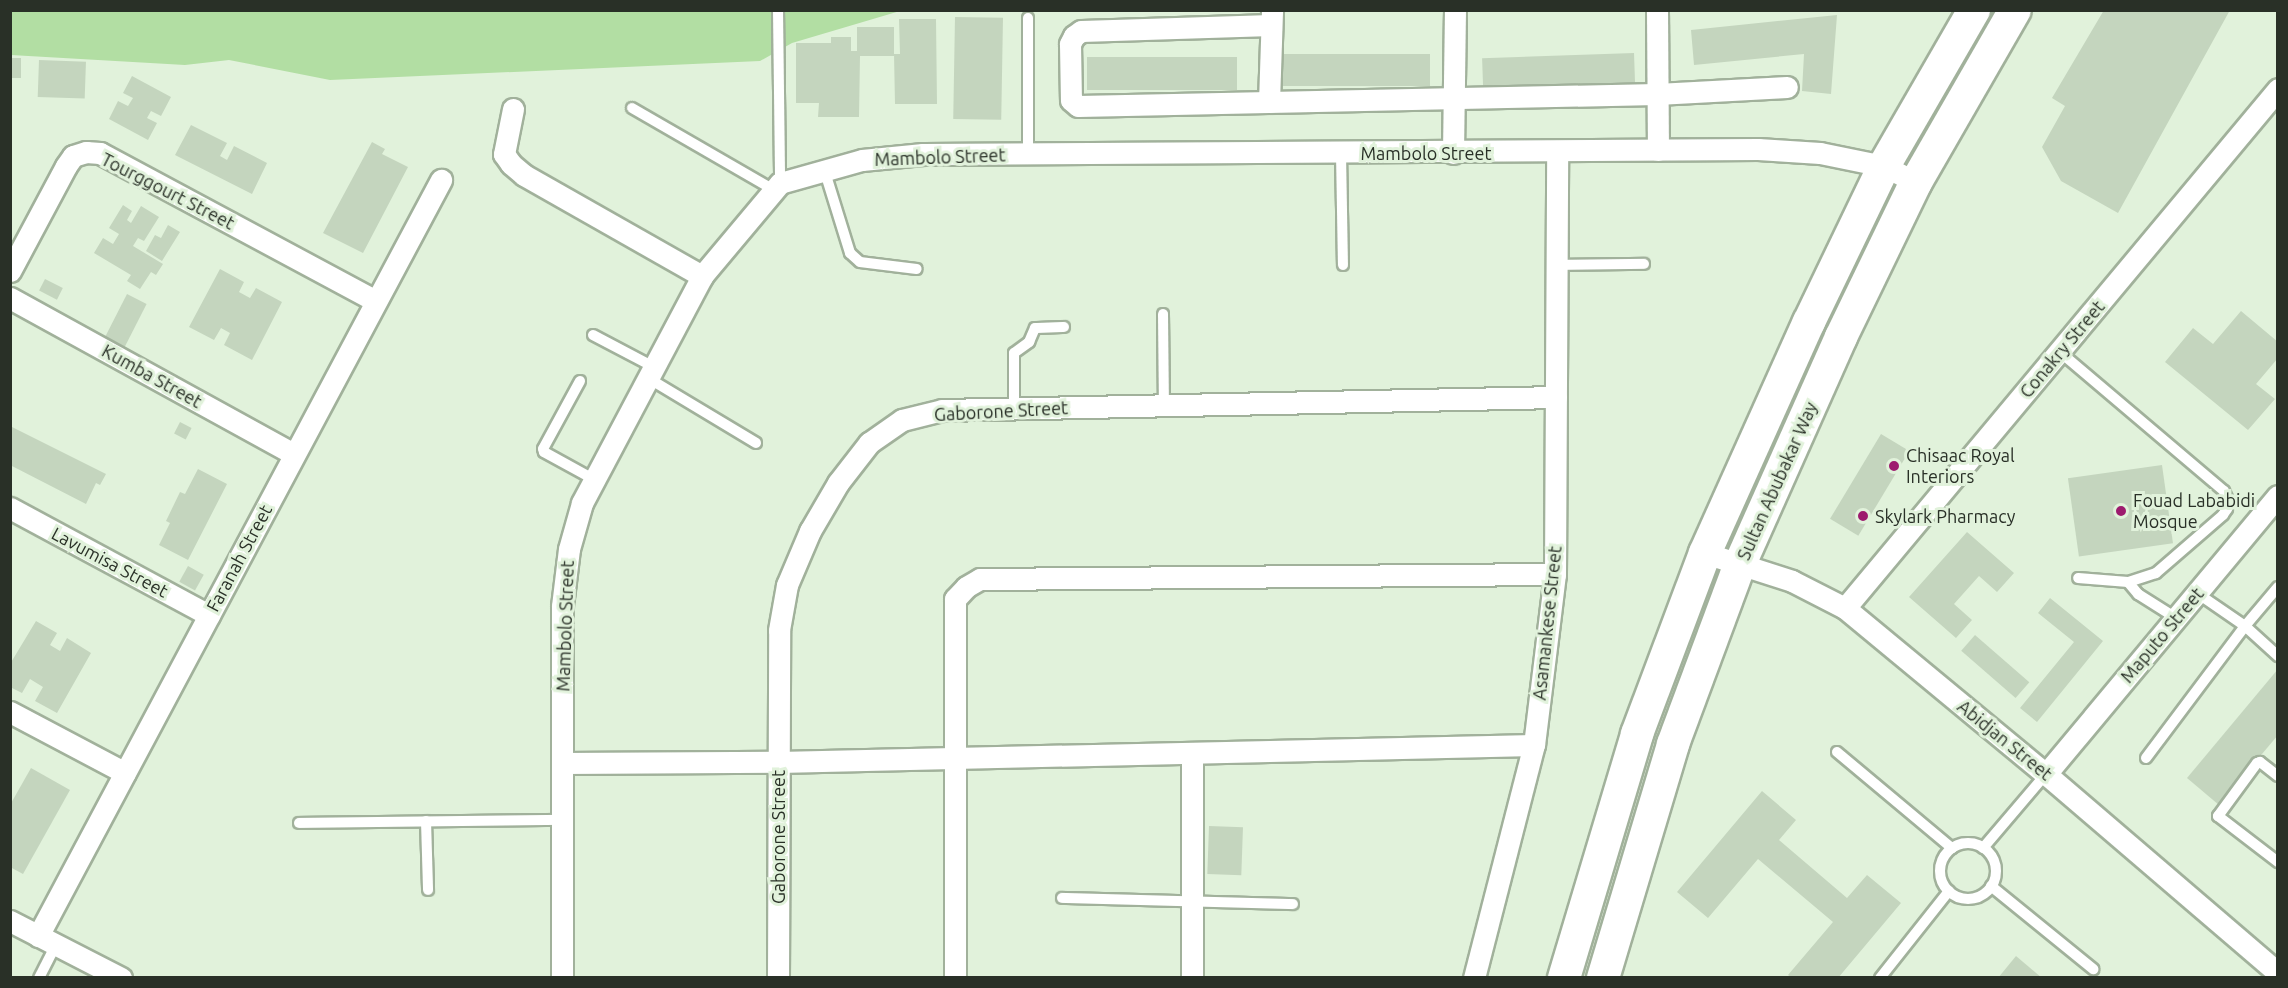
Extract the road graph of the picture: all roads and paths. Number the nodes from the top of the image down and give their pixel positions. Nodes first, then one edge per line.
1 (1455, 10) edge
2 (1657, 10) edge
3 (1974, 10) edge
4 (2015, 10) edge
5 (780, 11) edge
6 (1028, 18) dead end
7 (1272, 18) edge
8 (1787, 87) dead end
9 (2277, 89) edge
10 (1657, 94) junction
11 (1454, 98) junction
12 (1269, 102) junction
13 (632, 108) dead end
14 (513, 109) dead end
15 (1658, 150) junction
16 (1557, 152) junction
17 (1341, 153) junction
18 (1453, 153) junction
19 (1028, 154) junction
20 (1884, 166) junction
21 (824, 168) junction
22 (441, 180) dead end
23 (1916, 182) junction
24 (777, 186) junction
25 (1644, 264) dead end
26 (1343, 265) dead end
27 (1556, 265) junction
28 (917, 268) dead end
29 (10, 271) edge
30 (702, 276) junction
31 (10, 298) edge
32 (376, 301) junction
33 (1163, 314) dead end
34 (1064, 327) dead end
35 (593, 335) dead end
36 (2060, 352) junction
37 (651, 373) junction
38 (580, 381) dead end
39 (1556, 397) junction
40 (1164, 406) junction
41 (1014, 409) junction
42 (756, 443) dead end
43 (294, 454) junction
44 (595, 480) junction
45 (2277, 496) edge
46 (10, 508) edge
47 (1705, 553) junction
48 (1740, 564) junction
49 (1555, 574) junction
50 (2078, 578) dead end
51 (2128, 582) junction
52 (2277, 587) edge
53 (2197, 593) junction
54 (1845, 608) junction
55 (209, 615) junction
56 (2176, 618) junction
57 (2245, 626) junction
58 (2277, 656) edge
59 (10, 712) edge
60 (1534, 745) junction
61 (1837, 752) dead end
62 (1192, 753) junction
63 (954, 758) junction
64 (2146, 758) dead end
65 (778, 762) junction
66 (562, 763) junction
67 (125, 773) junction
68 (2046, 774) junction
69 (2277, 776) edge
70 (562, 820) junction
71 (426, 821) junction
72 (299, 823) dead end
73 (1952, 848) junction
74 (1983, 848) junction
75 (2277, 862) edge
76 (1991, 886) junction
77 (428, 890) dead end
78 (1949, 891) junction
79 (1062, 898) dead end
80 (1191, 902) junction
81 (1293, 904) dead end
82 (10, 921) edge
83 (47, 940) junction
84 (2093, 969) dead end
85 (2277, 973) edge
86 (39, 978) edge
87 (121, 978) edge
88 (562, 978) edge
89 (778, 978) edge
90 (955, 978) edge
91 (1192, 978) edge
92 (1474, 978) edge
93 (1564, 978) edge
94 (1602, 978) edge
95 (1881, 978) edge

1 - 11 street
2 - 10 street
3 - 20 main road, Sultan Abubakar Way
4 - 23 main road, Sultan Abubakar Way
5 - 24 lane
6 - 19 lane
7 - 12 street
7 - 12 street
8 - 10 street
9 - 36 street, Conakry Street
10 - 11 street
10 - 15 street
11 - 12 street
11 - 18 street
13 - 24 lane
14 - 30 street
15 - 16 street, Mambolo Street
15 - 20 street, Mambolo Street
16 - 18 street, Mambolo Street
16 - 27 street, Asamankese Street
17 - 18 street, Mambolo Street
17 - 19 street, Mambolo Street
17 - 26 lane
19 - 21 street, Mambolo Street
20 - 23 street, Mambolo Street
20 - 47 main road, Sultan Abubakar Way
21 - 24 street, Mambolo Street
21 - 28 lane
22 - 32 street, Faranah Street
23 - 48 main road, Sultan Abubakar Way
24 - 30 street, Mambolo Street
25 - 27 lane
27 - 39 street, Asamankese Street
29 - 32 street, Tourggourt Street
30 - 37 street, Mambolo Street
31 - 43 street, Kumba Street
32 - 43 street, Faranah Street
33 - 40 lane
34 - 41 lane
35 - 37 lane
36 - 51 lane
36 - 54 street, Conakry Street
37 - 42 lane
37 - 44 street, Mambolo Street
38 - 44 lane
39 - 40 street, Gaborone Street
39 - 49 street, Asamankese Street
40 - 41 street, Gaborone Street
41 - 65 street, Gaborone Street
43 - 55 street, Faranah Street
44 - 66 street, Mambolo Street
45 - 53 street, Maputo Street
46 - 55 street, Lavumisa Street
47 - 48 street, Abidjan Street
47 - 93 main road, Sultan Abubakar Way
48 - 54 street, Abidjan Street
48 - 94 main road, Sultan Abubakar Way
49 - 60 street, Asamankese Street
49 - 63 street
50 - 51 lane
51 - 56 lane
52 - 57 lane
53 - 56 street, Maputo Street
53 - 57 lane
54 - 68 street, Abidjan Street
55 - 67 street, Faranah Street
56 - 68 street, Maputo Street
57 - 58 lane
57 - 64 lane
59 - 67 street
60 - 62 street
60 - 92 street, Asamankese Street
61 - 73 lane
62 - 63 street
62 - 80 street
63 - 65 street
63 - 90 street
65 - 66 street
65 - 89 street, Gaborone Street
66 - 70 street, Mambolo Street
67 - 83 street, Faranah Street
68 - 74 lane
68 - 85 street, Abidjan Street
69 - 75 lane
70 - 71 lane
70 - 88 street, Mambolo Street
71 - 72 lane
71 - 77 lane
73 - 74 lane
73 - 78 lane
74 - 76 lane
76 - 78 lane
76 - 84 lane
78 - 95 lane
79 - 80 lane
80 - 81 lane
80 - 91 street
82 - 83 street
83 - 86 lane
83 - 87 street

